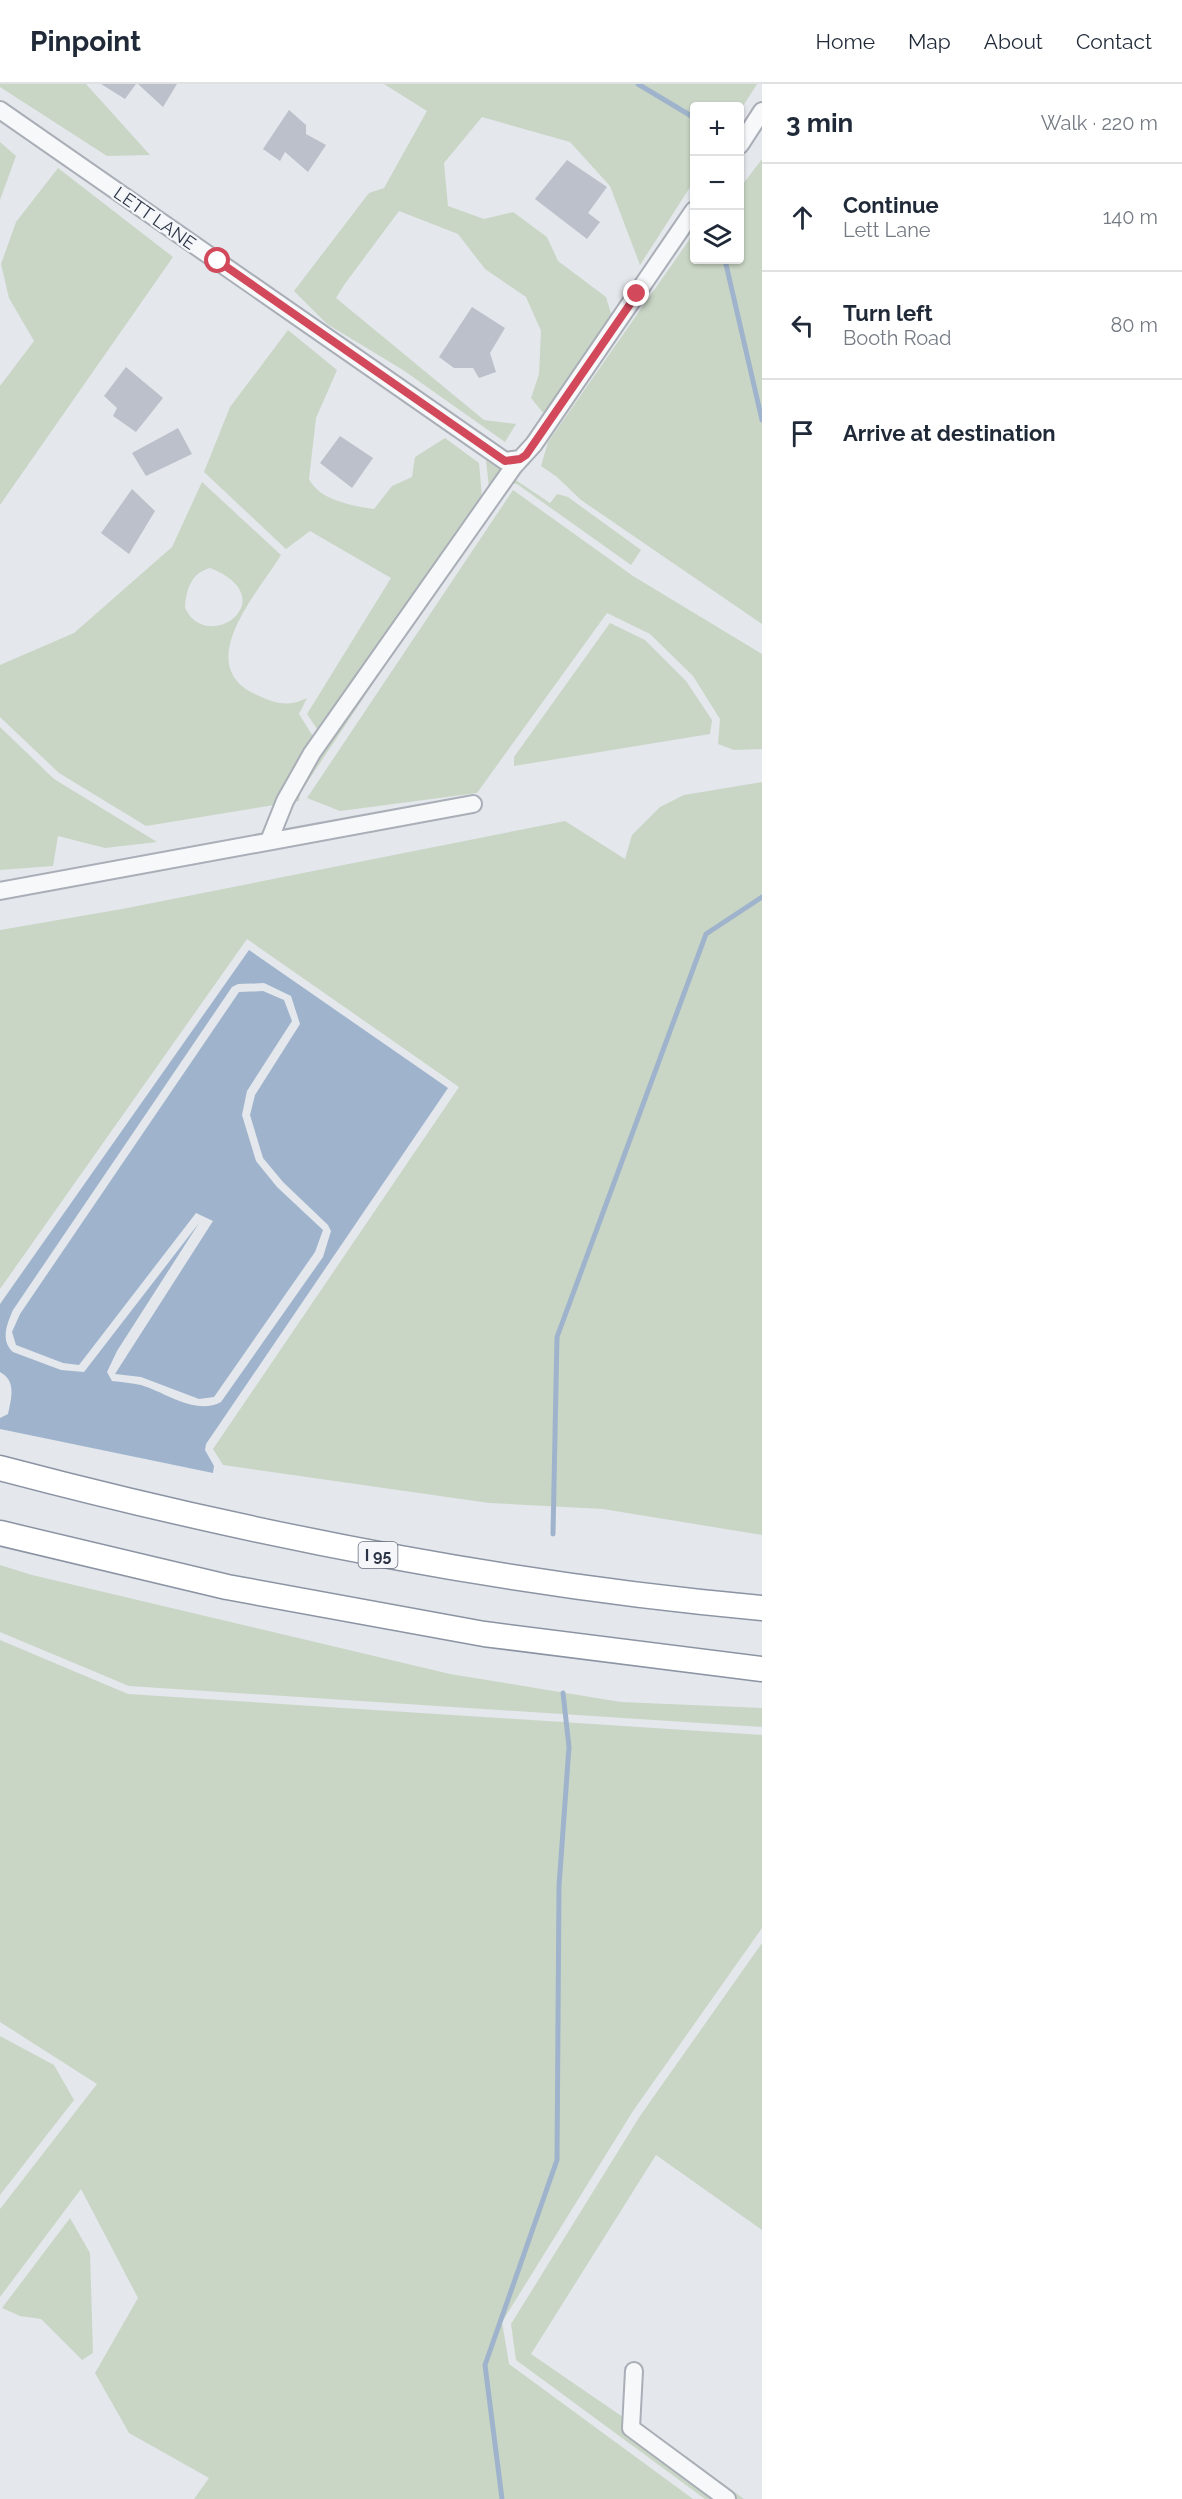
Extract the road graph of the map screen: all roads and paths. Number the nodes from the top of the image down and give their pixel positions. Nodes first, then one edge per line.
1 (0, 110) edge
2 (762, 111) edge
3 (744, 139) edge
4 (690, 216) edge
5 (520, 459) junction
6 (472, 804) dead end
7 (269, 841) junction
8 (0, 891) edge
9 (0, 1468) edge
10 (0, 1533) edge
11 (762, 1608) edge
12 (762, 1669) edge
13 (634, 2371) dead end
14 (727, 2499) edge

1 - 5 street, LETT LANE
2 - 3 street
4 - 5 street
5 - 7 street
6 - 7 street
7 - 8 street
9 - 11 highway, I 95
10 - 12 highway
13 - 14 street

